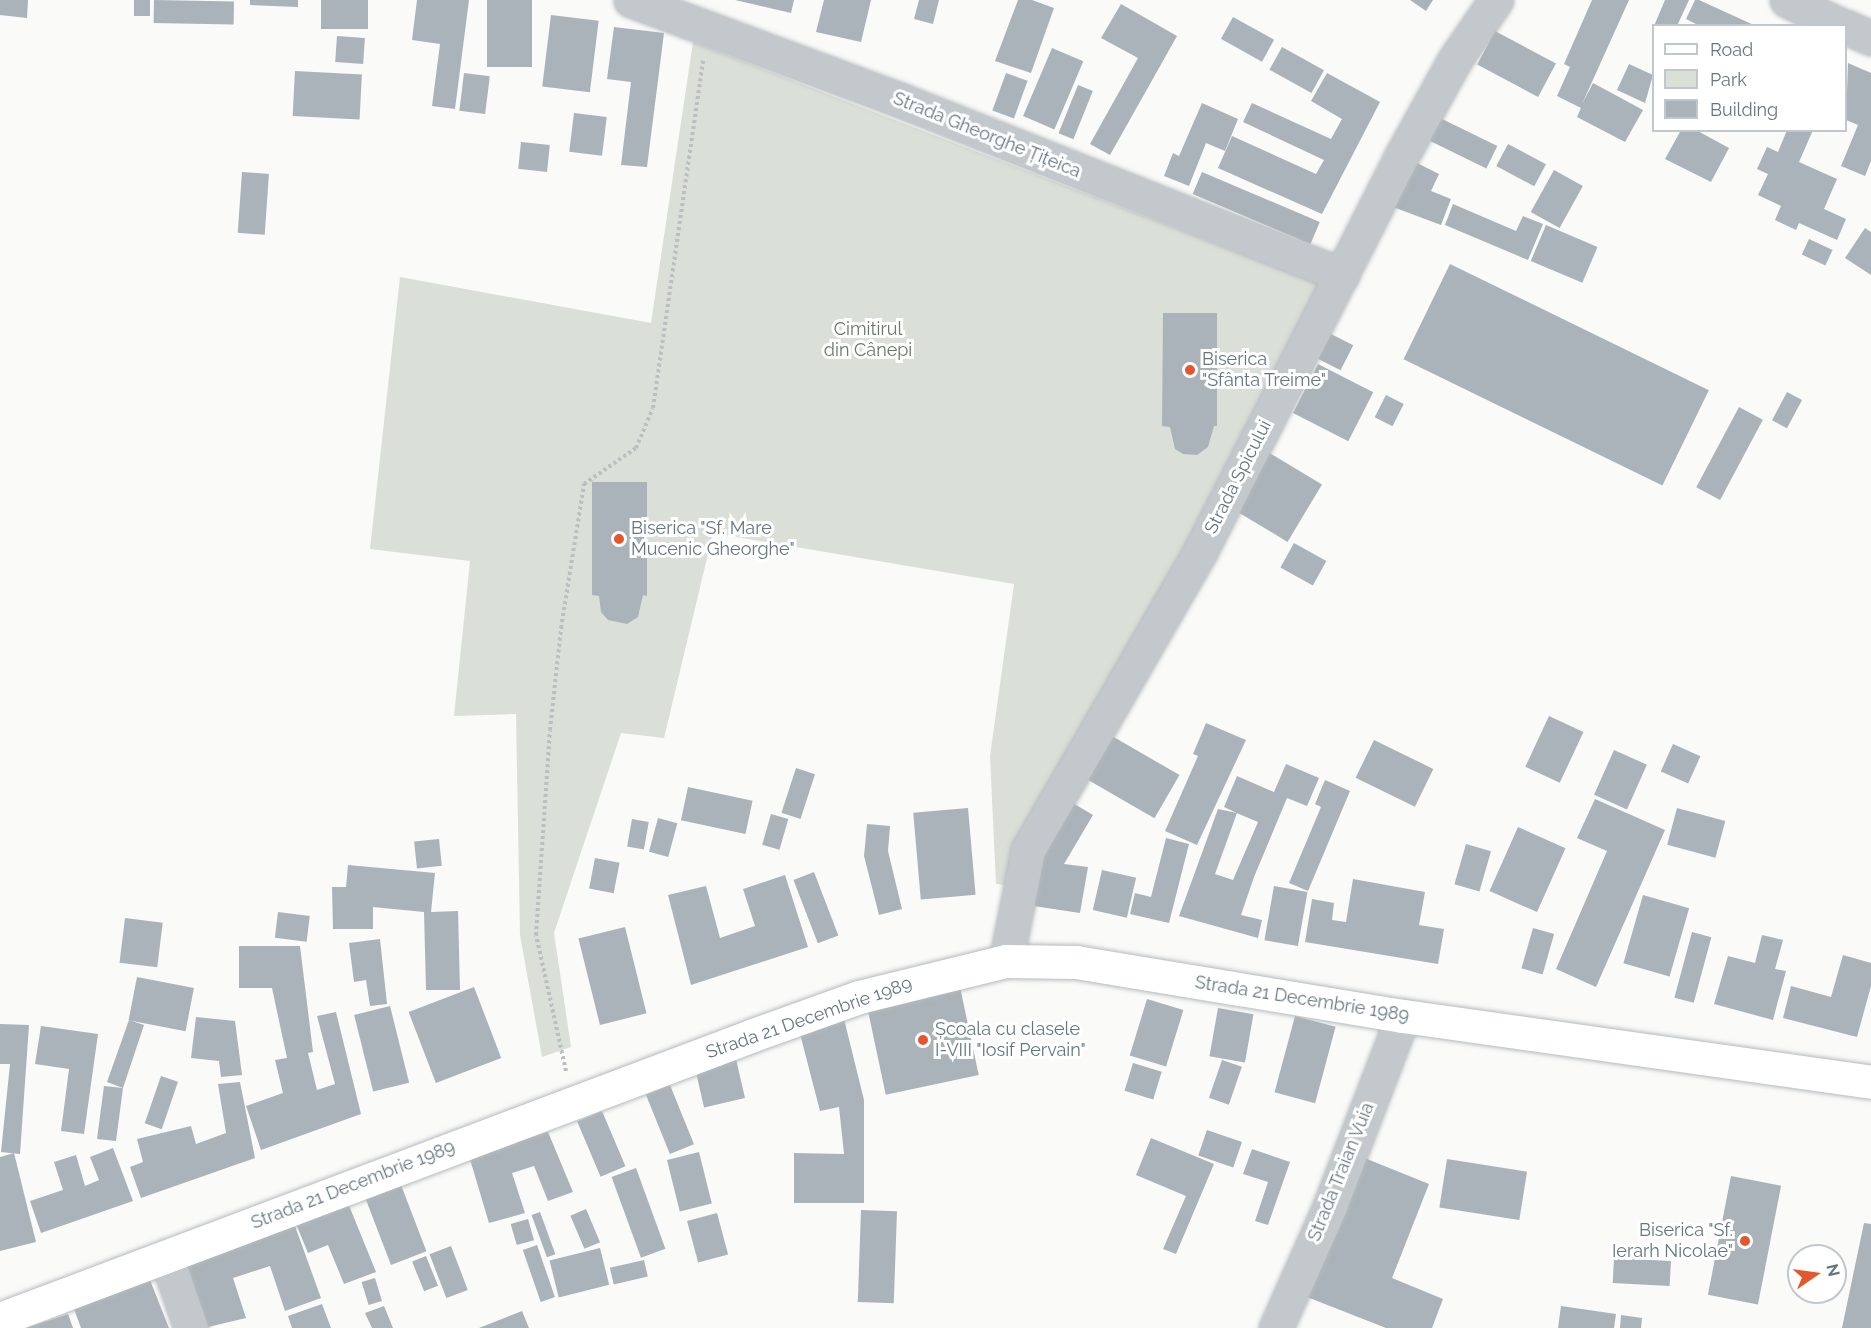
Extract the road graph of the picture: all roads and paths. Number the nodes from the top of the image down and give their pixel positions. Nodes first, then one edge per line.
1 (631, 0) edge
2 (1496, 0) edge
3 (1787, 0) edge
4 (1840, 24) edge
5 (707, 27) junction
6 (1847, 27) edge
7 (1871, 38) edge
8 (1342, 275) junction
9 (1006, 961) junction
10 (1403, 1016) junction
11 (1871, 1082) edge
12 (574, 1102) junction
13 (166, 1256) junction
14 (0, 1319) edge
15 (191, 1328) edge
16 (1276, 1328) edge

1 - 5 street, Strada Gheorghe Țițeica
2 - 8 street, Strada Spicului
3 - 4 street
5 - 8 street, Strada Gheorghe Țițeica
5 - 12 path
6 - 7 street
8 - 9 street, Strada Spicului
9 - 10 main road, Strada 21 Decembrie 1989
9 - 12 main road, Strada 21 Decembrie 1989
10 - 11 main road, Strada 21 Decembrie 1989
10 - 16 street, Strada Traian Vuia
12 - 13 main road, Strada 21 Decembrie 1989
13 - 14 main road, Strada 21 Decembrie 1989
13 - 15 street

